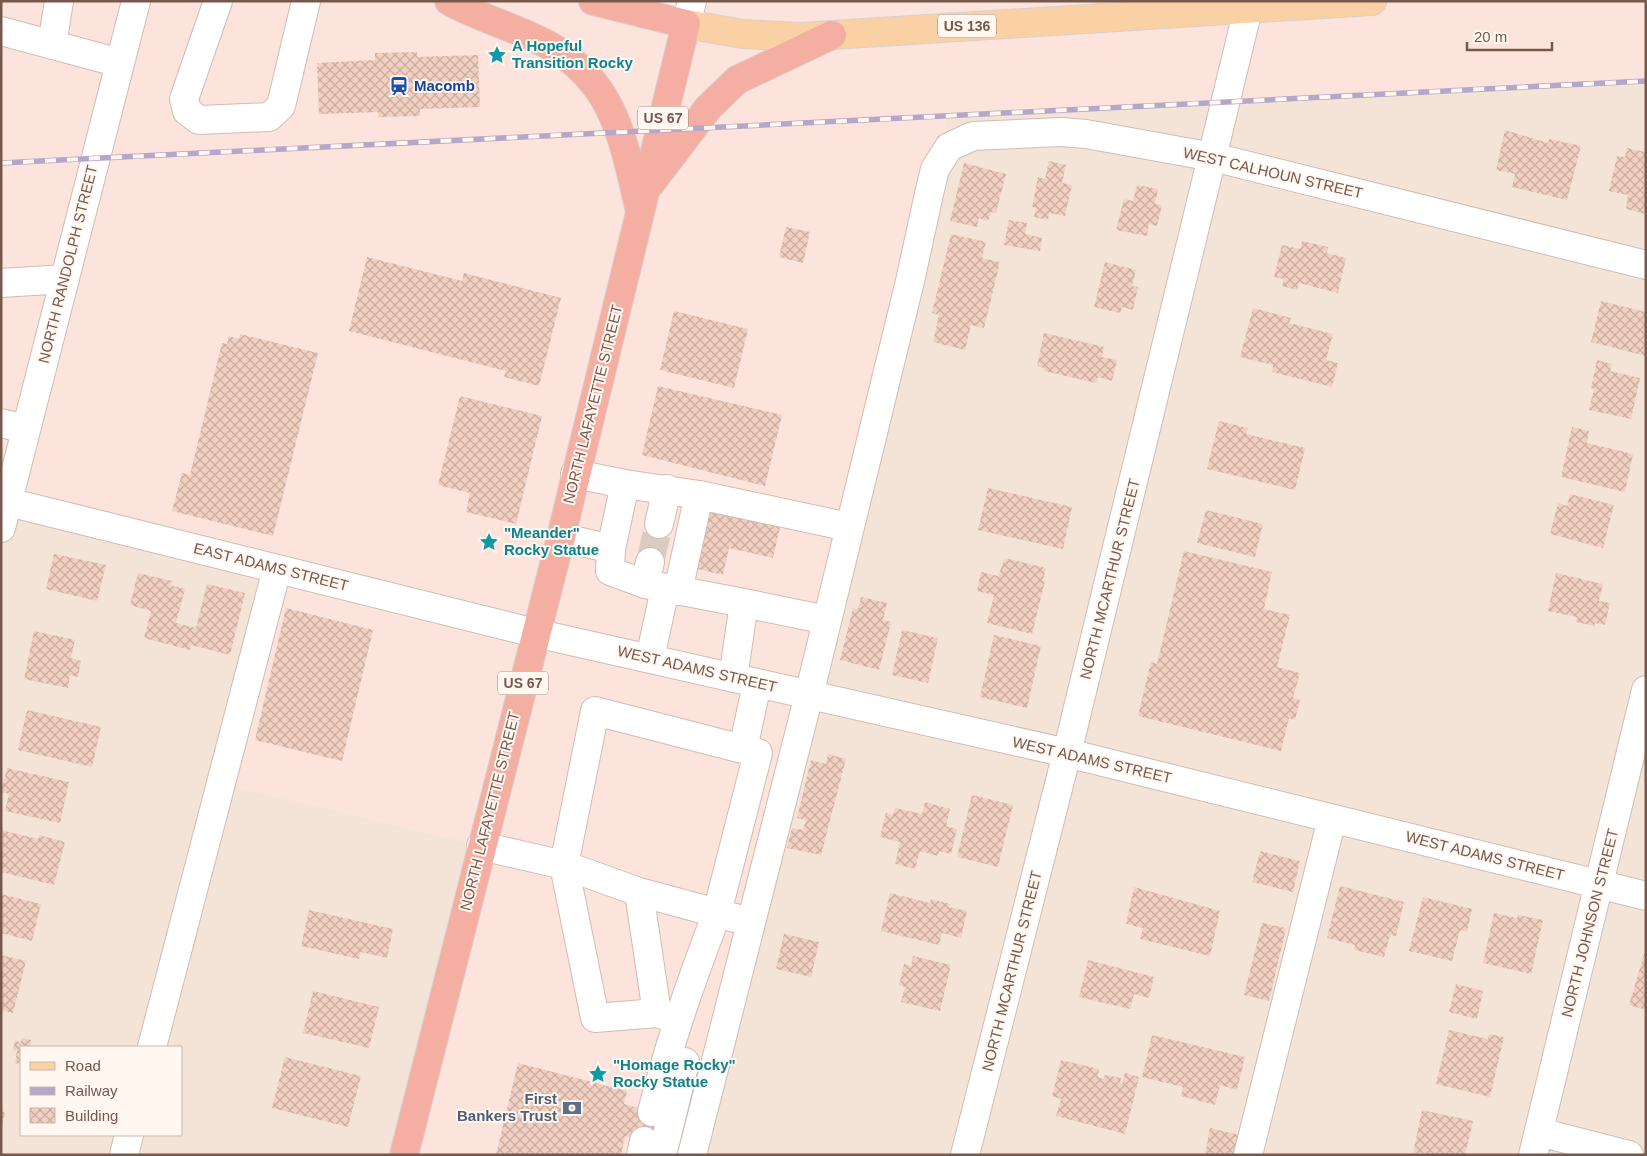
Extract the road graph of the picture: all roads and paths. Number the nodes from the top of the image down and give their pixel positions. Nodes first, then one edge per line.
1 (59, 1) edge
2 (136, 1) edge
3 (218, 1) edge
4 (306, 1) edge
5 (449, 1) edge
6 (593, 1) edge
7 (1372, 1) edge
8 (1249, 5) edge
9 (689, 13) edge
10 (1, 31) edge
11 (832, 35) junction
12 (52, 45) junction
13 (120, 63) junction
14 (1213, 157) junction
15 (642, 201) junction
16 (1646, 265) edge
17 (65, 279) junction
18 (1, 283) edge
19 (14, 426) edge
20 (575, 474) junction
21 (625, 484) junction
22 (667, 489) junction
23 (699, 495) junction
24 (5, 515) edge
25 (659, 524) tunnel mouth
26 (849, 527) junction
27 (561, 537) junction
28 (611, 549) junction
29 (277, 569) junction
30 (660, 582) junction
31 (744, 603) junction
32 (827, 620) junction
33 (535, 633) junction
34 (650, 658) junction
35 (745, 681) junction
36 (1646, 690) edge
37 (809, 695) junction
38 (743, 749) junction
39 (1067, 753) junction
40 (1332, 819) junction
41 (482, 846) junction
42 (564, 865) junction
43 (1599, 885) junction
44 (638, 892) junction
45 (1646, 896) edge
46 (717, 913) junction
47 (750, 923) junction
48 (667, 1016) junction
49 (152, 1046) edge
50 (675, 1059) junction
51 (714, 1067) junction
52 (652, 1112) dead end
53 (129, 1136) edge
54 (1536, 1144) edge
55 (649, 1150) edge
56 (124, 1155) edge
57 (404, 1155) edge
58 (692, 1155) edge
59 (965, 1155) edge
60 (1248, 1155) edge
61 (1629, 1155) edge

1 - 12 street
2 - 13 street, NORTH RANDOLPH STREET
3 - 4 street
5 - 15 highway, US 67
6 - 9 highway
7 - 8 main road, US 136
8 - 11 main road, US 136
8 - 14 street, NORTH MCARTHUR STREET
9 - 11 main road, US 136
9 - 15 highway, NORTH LAFAYETTE STREET / US 67
10 - 12 street
11 - 15 highway
12 - 13 street
13 - 17 street, NORTH RANDOLPH STREET
14 - 16 street, WEST CALHOUN STREET
14 - 26 street, WEST CALHOUN STREET
14 - 39 street, NORTH MCARTHUR STREET
15 - 20 highway, NORTH LAFAYETTE STREET / US 67
17 - 18 street
17 - 19 street, NORTH RANDOLPH STREET
19 - 24 street, NORTH RANDOLPH STREET
20 - 21 street
20 - 27 highway, NORTH LAFAYETTE STREET / US 67
21 - 22 street
21 - 28 street
22 - 23 street
22 - 25 street
23 - 26 street
23 - 30 street
24 - 29 street, EAST ADAMS STREET
26 - 32 street, WEST CALHOUN STREET
27 - 28 street
27 - 33 highway, NORTH LAFAYETTE STREET / US 67
28 - 30 street
29 - 33 street, EAST ADAMS STREET
29 - 49 street
30 - 31 street
30 - 34 street
31 - 32 street
31 - 35 street
32 - 37 street, WEST CALHOUN STREET
33 - 34 street, WEST ADAMS STREET
33 - 41 highway, NORTH LAFAYETTE STREET / US 67
34 - 35 street, WEST ADAMS STREET
35 - 37 street, WEST ADAMS STREET
35 - 38 street
36 - 43 street, NORTH JOHNSON STREET
37 - 39 street, WEST ADAMS STREET
37 - 47 street, WEST CALHOUN STREET
38 - 42 street
38 - 46 street
39 - 40 street, WEST ADAMS STREET
39 - 59 street, NORTH MCARTHUR STREET
40 - 43 street, WEST ADAMS STREET
40 - 60 street
41 - 42 street
41 - 57 highway, NORTH LAFAYETTE STREET / US 67
42 - 44 street
42 - 48 street
43 - 45 street, WEST ADAMS STREET
43 - 54 street, NORTH JOHNSON STREET
44 - 46 street
44 - 48 street
46 - 47 street
46 - 48 street
47 - 51 street, WEST CALHOUN STREET
48 - 50 street
50 - 51 street
50 - 52 street
50 - 55 street
51 - 58 street, WEST CALHOUN STREET
53 - 56 street
54 - 61 street

